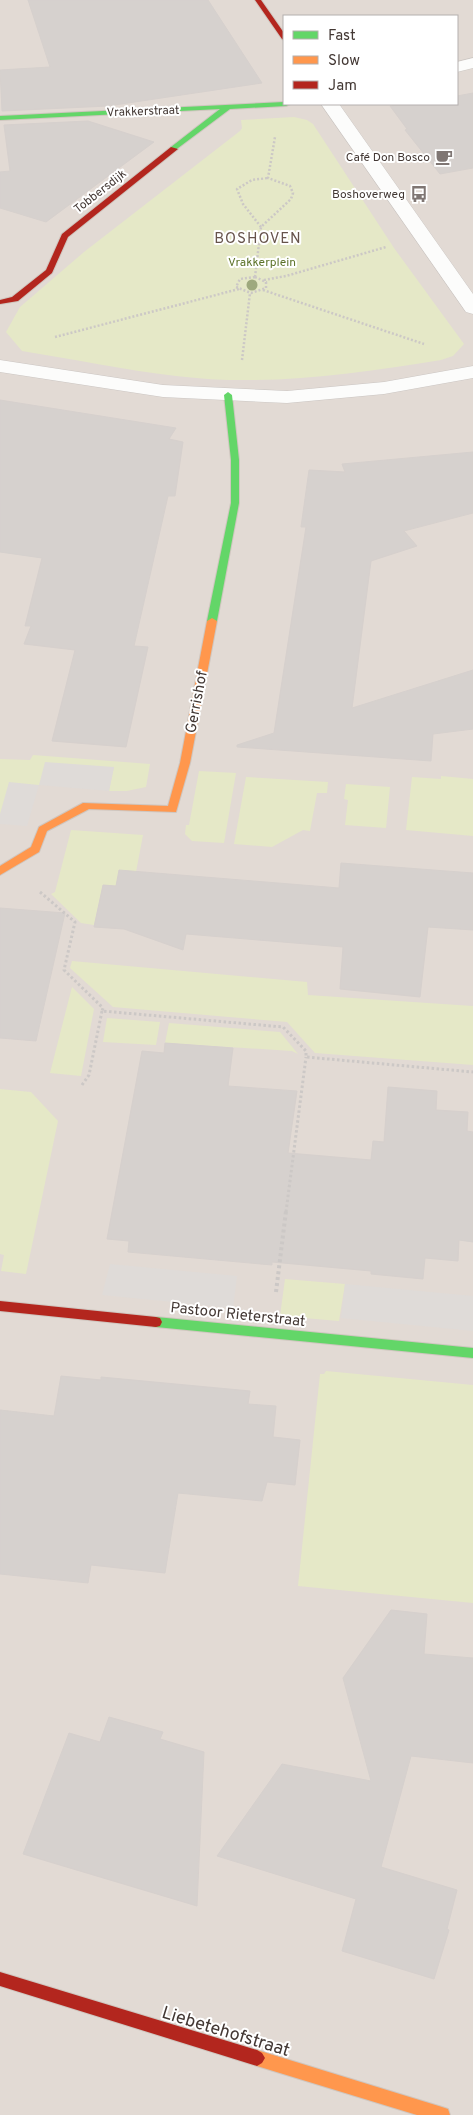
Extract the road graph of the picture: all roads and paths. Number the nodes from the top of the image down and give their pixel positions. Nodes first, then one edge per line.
1 (258, 0) edge
2 (283, 37) edge
3 (473, 63) edge
4 (458, 67) edge
5 (283, 104) edge
6 (331, 105) edge
7 (228, 107) junction
8 (0, 118) edge
9 (268, 178) junction
10 (261, 227) junction
11 (421, 238) junction
12 (255, 277) junction
13 (264, 280) junction
14 (238, 289) junction
15 (264, 290) junction
16 (250, 293) junction
17 (0, 302) edge
18 (473, 308) edge
19 (50, 338) dead end
20 (433, 347) dead end
21 (0, 366) edge
22 (473, 372) edge
23 (233, 395) junction
24 (5, 868) edge
25 (102, 1011) junction
26 (306, 1057) junction
27 (473, 1072) edge
28 (82, 1085) dead end
29 (0, 1306) edge
30 (271, 1333) junction
31 (473, 1352) edge
32 (0, 1980) edge
33 (442, 2115) edge

1 - 2 street
3 - 4 street
5 - 7 street, Vrakkerstraat
5 - 9 path
6 - 11 street
7 - 8 street, Vrakkerstraat
7 - 17 street, Tobbersdijk
9 - 10 path
9 - 10 path
10 - 12 path
11 - 13 path
11 - 18 street
12 - 13 path
12 - 14 path
13 - 15 path
14 - 16 path
14 - 19 path
15 - 16 path
15 - 20 path
16 - 23 path
21 - 23 street
22 - 23 street
23 - 24 street, Gerrishof
24 - 25 path
25 - 26 path
25 - 28 path
26 - 27 path
26 - 30 path
29 - 30 street, Pastoor Rieterstraat
30 - 31 street, Pastoor Rieterstraat
32 - 33 street, Liebetehofstraat

